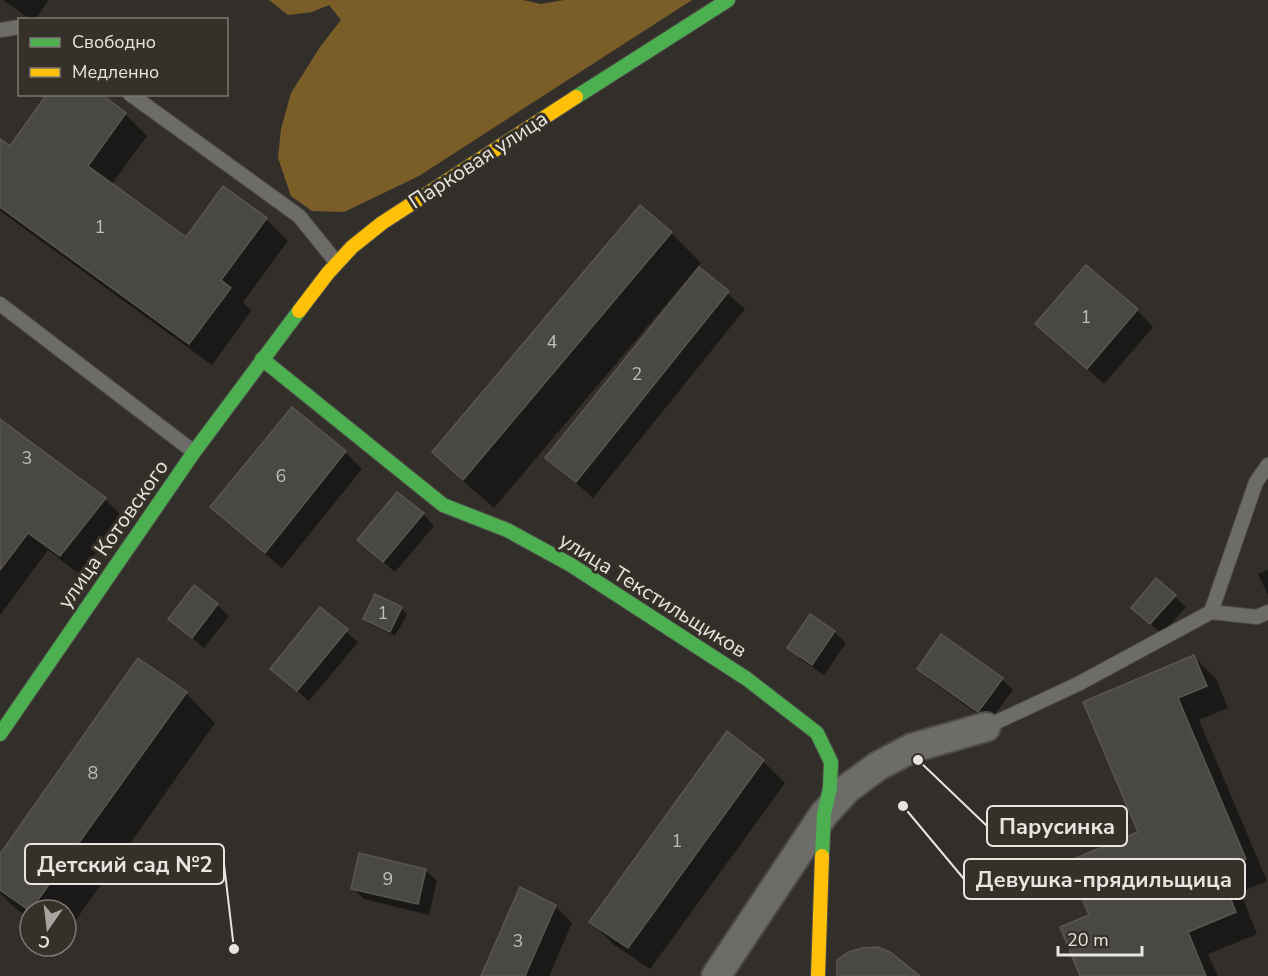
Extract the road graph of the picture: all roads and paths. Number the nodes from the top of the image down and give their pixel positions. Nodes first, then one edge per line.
1 (728, 0) edge
2 (18, 27) edge
3 (0, 30) edge
4 (133, 96) edge
5 (337, 263) junction
6 (0, 304) edge
7 (262, 359) junction
8 (194, 452) junction
9 (1268, 465) edge
10 (1211, 612) junction
11 (1268, 612) edge
12 (986, 727) joint
13 (0, 734) edge
14 (824, 814) junction
15 (716, 976) edge
16 (818, 976) edge

1 - 5 street, Парковая улица
2 - 3 lane
4 - 5 lane
5 - 7 street, Парковая улица
6 - 8 lane
7 - 8 street, улица Котовского
7 - 14 street, улица Текстильщиков
8 - 13 street, улица Котовского
9 - 10 lane
10 - 11 lane
10 - 12 lane
12 - 14 street
14 - 15 street
14 - 16 street, улица Текстильщиков

